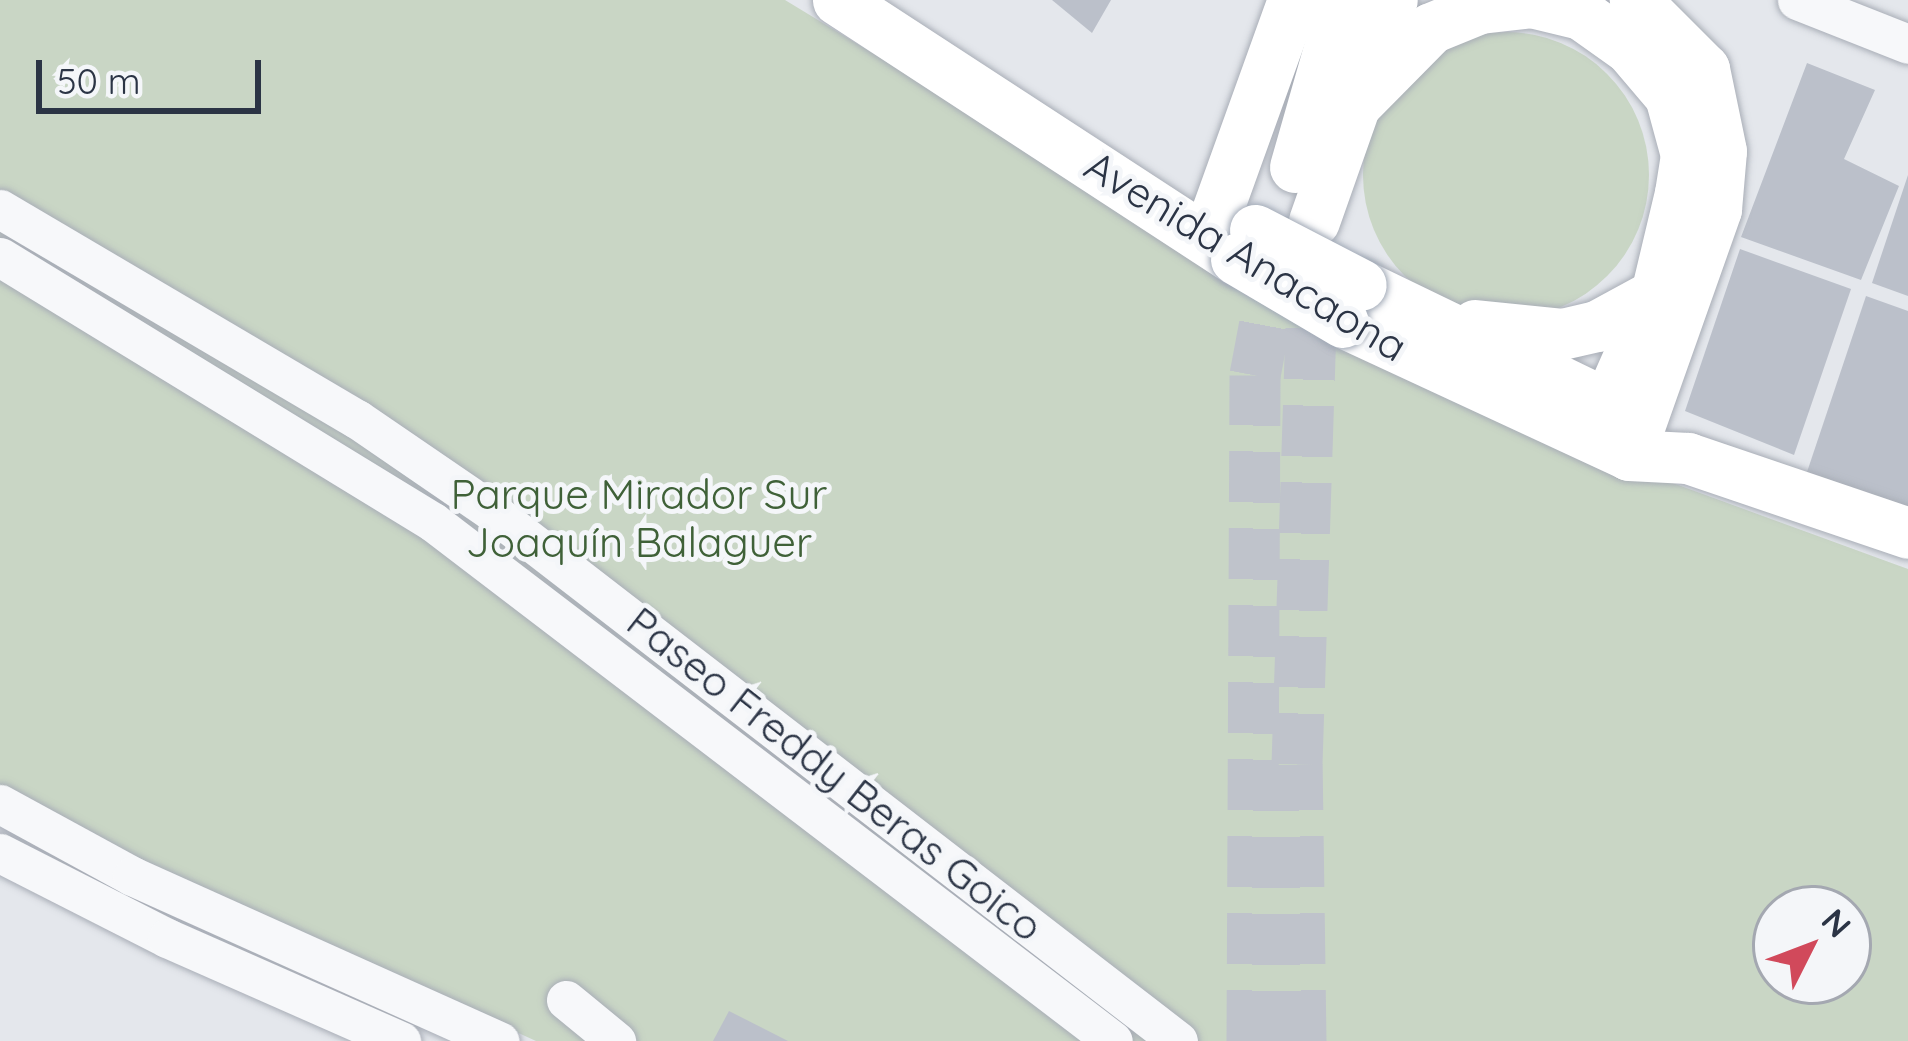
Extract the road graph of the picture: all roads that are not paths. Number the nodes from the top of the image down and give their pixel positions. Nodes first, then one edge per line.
1 (838, 0) edge
2 (1292, 0) edge
3 (1343, 0) edge
4 (1391, 0) edge
5 (1635, 0) edge
6 (1797, 0) edge
7 (1908, 44) edge
8 (1348, 112) junction
9 (0, 209) edge
10 (1256, 232) junction
11 (0, 257) edge
12 (1656, 294) junction
13 (1352, 303) junction
14 (1427, 316) junction
15 (1618, 430) junction
16 (1908, 533) edge
17 (0, 804) edge
18 (0, 853) edge
19 (566, 1000) dead end
20 (368, 1018) edge
21 (401, 1041) edge
22 (500, 1041) edge
23 (616, 1041) edge
24 (1113, 1041) edge
25 (1178, 1041) edge

1 - 10 main road, Avenida Anacaona
2 - 10 main road
3 - 10 main road
4 - 8 main road
5 - 15 main road
6 - 7 street
8 - 10 main road
8 - 12 main road
9 - 25 street, Paseo Freddy Beras Goico
10 - 13 main road, Avenida Anacaona, bridge
11 - 24 street, Paseo Freddy Beras Goico
12 - 14 main road
12 - 15 main road
13 - 14 main road, Avenida Anacaona
13 - 15 main road, Avenida Anacaona
14 - 15 main road, Avenida Anacaona
15 - 16 main road, Avenida Anacaona
17 - 20 street
18 - 20 street
19 - 23 street
20 - 21 street
20 - 22 street

